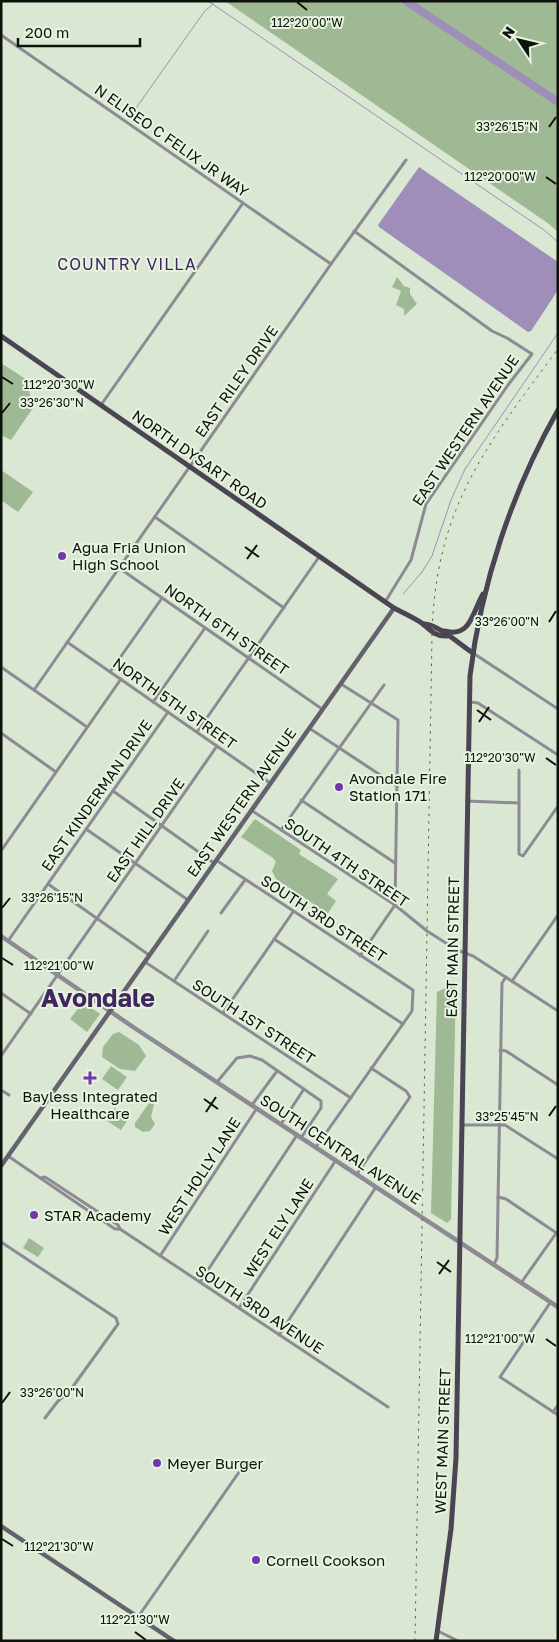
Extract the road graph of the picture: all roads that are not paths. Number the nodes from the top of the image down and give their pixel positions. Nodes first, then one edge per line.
1 (1, 35) edge
2 (406, 160) dead end
3 (243, 203) junction
4 (354, 231) junction
5 (331, 264) junction
6 (1, 336) edge
7 (101, 405) junction
8 (558, 410) edge
9 (190, 467) junction
10 (155, 517) junction
11 (319, 557) junction
12 (119, 568) junction
13 (486, 590) junction
14 (162, 598) junction
15 (385, 602) junction
16 (284, 608) junction
17 (394, 608) junction
18 (205, 628) junction
19 (445, 634) junction
20 (67, 642) junction
21 (473, 653) junction
22 (249, 658) junction
23 (1, 667) edge
24 (110, 672) junction
25 (121, 679) junction
26 (340, 684) junction
27 (384, 685) dead end
28 (34, 690) junction
29 (153, 702) junction
30 (370, 702) junction
31 (469, 702) junction
32 (322, 709) junction
33 (558, 709) edge
34 (168, 712) junction
35 (87, 727) junction
36 (308, 728) junction
37 (197, 732) junction
38 (1, 733) edge
39 (217, 746) junction
40 (338, 747) junction
41 (558, 755) edge
42 (519, 770) dead end
43 (56, 772) junction
44 (270, 783) junction
45 (397, 786) junction
46 (112, 791) junction
47 (301, 800) junction
48 (467, 801) junction
49 (519, 803) junction
50 (558, 806) edge
51 (251, 810) junction
52 (162, 826) junction
53 (86, 829) junction
54 (280, 830) junction
55 (1, 851) edge
56 (215, 862) junction
57 (136, 863) junction
58 (395, 863) junction
59 (245, 880) junction
60 (48, 884) junction
61 (188, 900) junction
62 (396, 905) junction
63 (293, 912) junction
64 (221, 913) dead end
65 (558, 915) edge
66 (97, 919) junction
67 (208, 931) dead end
68 (1, 936) edge
69 (274, 940) junction
70 (8, 941) junction
71 (464, 951) junction
72 (149, 955) junction
73 (360, 956) junction
74 (145, 962) junction
75 (58, 975) junction
76 (506, 977) junction
77 (174, 981) junction
78 (512, 981) junction
79 (1, 993) edge
80 (110, 1011) junction
81 (558, 1011) edge
82 (223, 1013) junction
83 (31, 1014) junction
84 (403, 1024) junction
85 (500, 1050) junction
86 (1, 1056) edge
87 (372, 1068) junction
88 (277, 1070) junction
89 (217, 1082) junction
90 (558, 1085) edge
91 (304, 1089) junction
92 (1, 1090) edge
93 (9, 1095) dead end
94 (351, 1098) junction
95 (254, 1107) junction
96 (281, 1124) junction
97 (499, 1124) junction
98 (461, 1125) junction
99 (299, 1136) junction
100 (316, 1147) junction
101 (8, 1156) junction
102 (558, 1159) edge
103 (336, 1160) junction
104 (2, 1165) edge
105 (357, 1174) junction
106 (376, 1187) junction
107 (498, 1197) junction
108 (557, 1233) edge
109 (1, 1242) edge
110 (459, 1242) junction
111 (160, 1256) junction
112 (494, 1265) junction
113 (200, 1282) junction
114 (521, 1283) junction
115 (550, 1303) junction
116 (558, 1307) edge
117 (239, 1308) junction
118 (279, 1334) junction
119 (558, 1405) edge
120 (388, 1407) dead end
121 (553, 1412) junction
122 (558, 1415) edge
123 (45, 1418) dead end
124 (244, 1465) dead end
125 (1, 1526) edge
126 (138, 1616) junction
127 (437, 1631) junction
128 (174, 1641) edge
129 (436, 1641) edge
130 (458, 1641) edge

1 - 3 street, N ELISEO C FELIX JR WAY
2 - 4 street, EAST RILEY DRIVE
3 - 5 street, N ELISEO C FELIX JR WAY
3 - 7 street
4 - 5 street, EAST RILEY DRIVE
4 - 15 street, EAST WESTERN AVENUE
5 - 9 street, EAST RILEY DRIVE
6 - 7 main road, NORTH DYSART ROAD
7 - 9 main road, NORTH DYSART ROAD
8 - 13 main road
9 - 10 street, EAST RILEY DRIVE
9 - 11 main road, NORTH DYSART ROAD
10 - 12 street, EAST RILEY DRIVE
10 - 16 street
11 - 15 main road, NORTH DYSART ROAD
11 - 16 street
12 - 14 street, NORTH 6TH STREET
12 - 20 street, EAST RILEY DRIVE
13 - 19 main road
13 - 21 main road, EAST MAIN STREET
14 - 18 street, NORTH 6TH STREET
14 - 24 street
15 - 17 main road, NORTH DYSART ROAD
16 - 22 street
17 - 19 main road, NORTH DYSART ROAD
17 - 26 main road, EAST WESTERN AVENUE
18 - 22 street, NORTH 6TH STREET
18 - 29 street, EAST KINDERMAN DRIVE
19 - 21 main road
20 - 24 street, NORTH 5TH STREET
20 - 28 street, EAST RILEY DRIVE
21 - 31 main road, EAST MAIN STREET
21 - 33 street
22 - 32 street, NORTH 6TH STREET
22 - 37 street
23 - 28 street
24 - 25 street, NORTH 5TH STREET
25 - 29 street, NORTH 5TH STREET
25 - 35 street
26 - 30 street
26 - 32 main road, EAST WESTERN AVENUE
27 - 30 street
28 - 35 street
29 - 34 street, NORTH 5TH STREET
30 - 40 street
30 - 45 street
31 - 41 street
31 - 48 main road, EAST MAIN STREET
32 - 36 main road, EAST WESTERN AVENUE
34 - 37 street, NORTH 5TH STREET
34 - 46 street, EAST KINDERMAN DRIVE
35 - 43 street
36 - 40 street
36 - 44 main road, EAST WESTERN AVENUE
37 - 39 street, NORTH 5TH STREET
38 - 43 street
39 - 44 street, NORTH 5TH STREET
39 - 52 street, EAST HILL DRIVE
40 - 45 street
40 - 47 street
42 - 49 street
43 - 55 street
44 - 51 main road, EAST WESTERN AVENUE
45 - 58 street
46 - 52 street, SOUTH 3RD STREET
46 - 53 street, EAST KINDERMAN DRIVE
47 - 54 street
47 - 58 street
48 - 49 street
48 - 71 main road, EAST MAIN STREET
49 - 50 street
51 - 54 street, SOUTH 4TH STREET
51 - 56 main road, EAST WESTERN AVENUE
52 - 56 street, SOUTH 3RD STREET
52 - 57 street, EAST HILL DRIVE
53 - 57 street
53 - 60 street, EAST KINDERMAN DRIVE
54 - 62 street, SOUTH 4TH STREET
56 - 59 street, SOUTH 3RD STREET
56 - 61 main road, EAST WESTERN AVENUE
57 - 61 street
57 - 66 street, EAST HILL DRIVE
58 - 62 street
59 - 63 street, SOUTH 3RD STREET
59 - 64 street
60 - 66 street
60 - 70 street, EAST KINDERMAN DRIVE
61 - 72 main road, EAST WESTERN AVENUE
62 - 71 street, SOUTH 4TH STREET
62 - 73 street
63 - 69 street
63 - 73 street, SOUTH 3RD STREET
65 - 78 street
66 - 72 street
66 - 75 street, EAST HILL DRIVE
67 - 77 street
68 - 70 street, SOUTH CENTRAL AVENUE
69 - 82 street
69 - 84 street
70 - 75 street, SOUTH CENTRAL AVENUE
71 - 76 street, SOUTH 4TH STREET
71 - 98 main road, EAST MAIN STREET
72 - 74 main road, EAST WESTERN AVENUE
73 - 84 street, SOUTH 3RD STREET
74 - 77 street, SOUTH 1ST STREET
74 - 80 main road, EAST WESTERN AVENUE
75 - 80 street, SOUTH CENTRAL AVENUE
75 - 83 street, EAST HILL DRIVE
76 - 78 street, SOUTH 4TH STREET
76 - 85 street
77 - 82 street, SOUTH 1ST STREET
78 - 81 street, SOUTH 4TH STREET
79 - 83 street
80 - 89 street, SOUTH CENTRAL AVENUE
80 - 101 main road, EAST WESTERN AVENUE
82 - 94 street, SOUTH 1ST STREET
83 - 86 street, EAST HILL DRIVE
84 - 87 street
85 - 90 street
85 - 97 street
87 - 94 street
87 - 105 street
88 - 89 street
88 - 91 street
88 - 95 street, WEST HOLLY LANE
89 - 95 street, SOUTH CENTRAL AVENUE
91 - 96 street
91 - 99 street
92 - 93 street
94 - 100 street
95 - 96 street, SOUTH CENTRAL AVENUE
95 - 111 street, WEST HOLLY LANE
96 - 99 street, SOUTH CENTRAL AVENUE
97 - 98 street
97 - 102 street
97 - 107 street
98 - 110 main road, EAST MAIN STREET
99 - 100 street, SOUTH CENTRAL AVENUE
99 - 113 street
100 - 103 street, SOUTH CENTRAL AVENUE
101 - 104 main road, EAST WESTERN AVENUE
101 - 111 street, SOUTH 3RD AVENUE
103 - 105 street, SOUTH CENTRAL AVENUE
103 - 117 street, WEST ELY LANE
105 - 106 street, SOUTH CENTRAL AVENUE
106 - 110 street, SOUTH CENTRAL AVENUE
106 - 118 street
107 - 108 street
107 - 112 street
108 - 114 street
109 - 123 street
110 - 112 street, SOUTH CENTRAL AVENUE
110 - 127 main road, WEST MAIN STREET
111 - 113 street, SOUTH 3RD AVENUE
112 - 114 street, SOUTH CENTRAL AVENUE
113 - 117 street, SOUTH 3RD AVENUE
114 - 115 street, SOUTH CENTRAL AVENUE
115 - 116 street, SOUTH CENTRAL AVENUE
115 - 121 street
117 - 118 street, SOUTH 3RD AVENUE
118 - 120 street, SOUTH 3RD AVENUE
119 - 121 street
121 - 122 street
124 - 126 street
125 - 126 main road
126 - 128 main road
127 - 129 main road, WEST MAIN STREET
127 - 130 street

